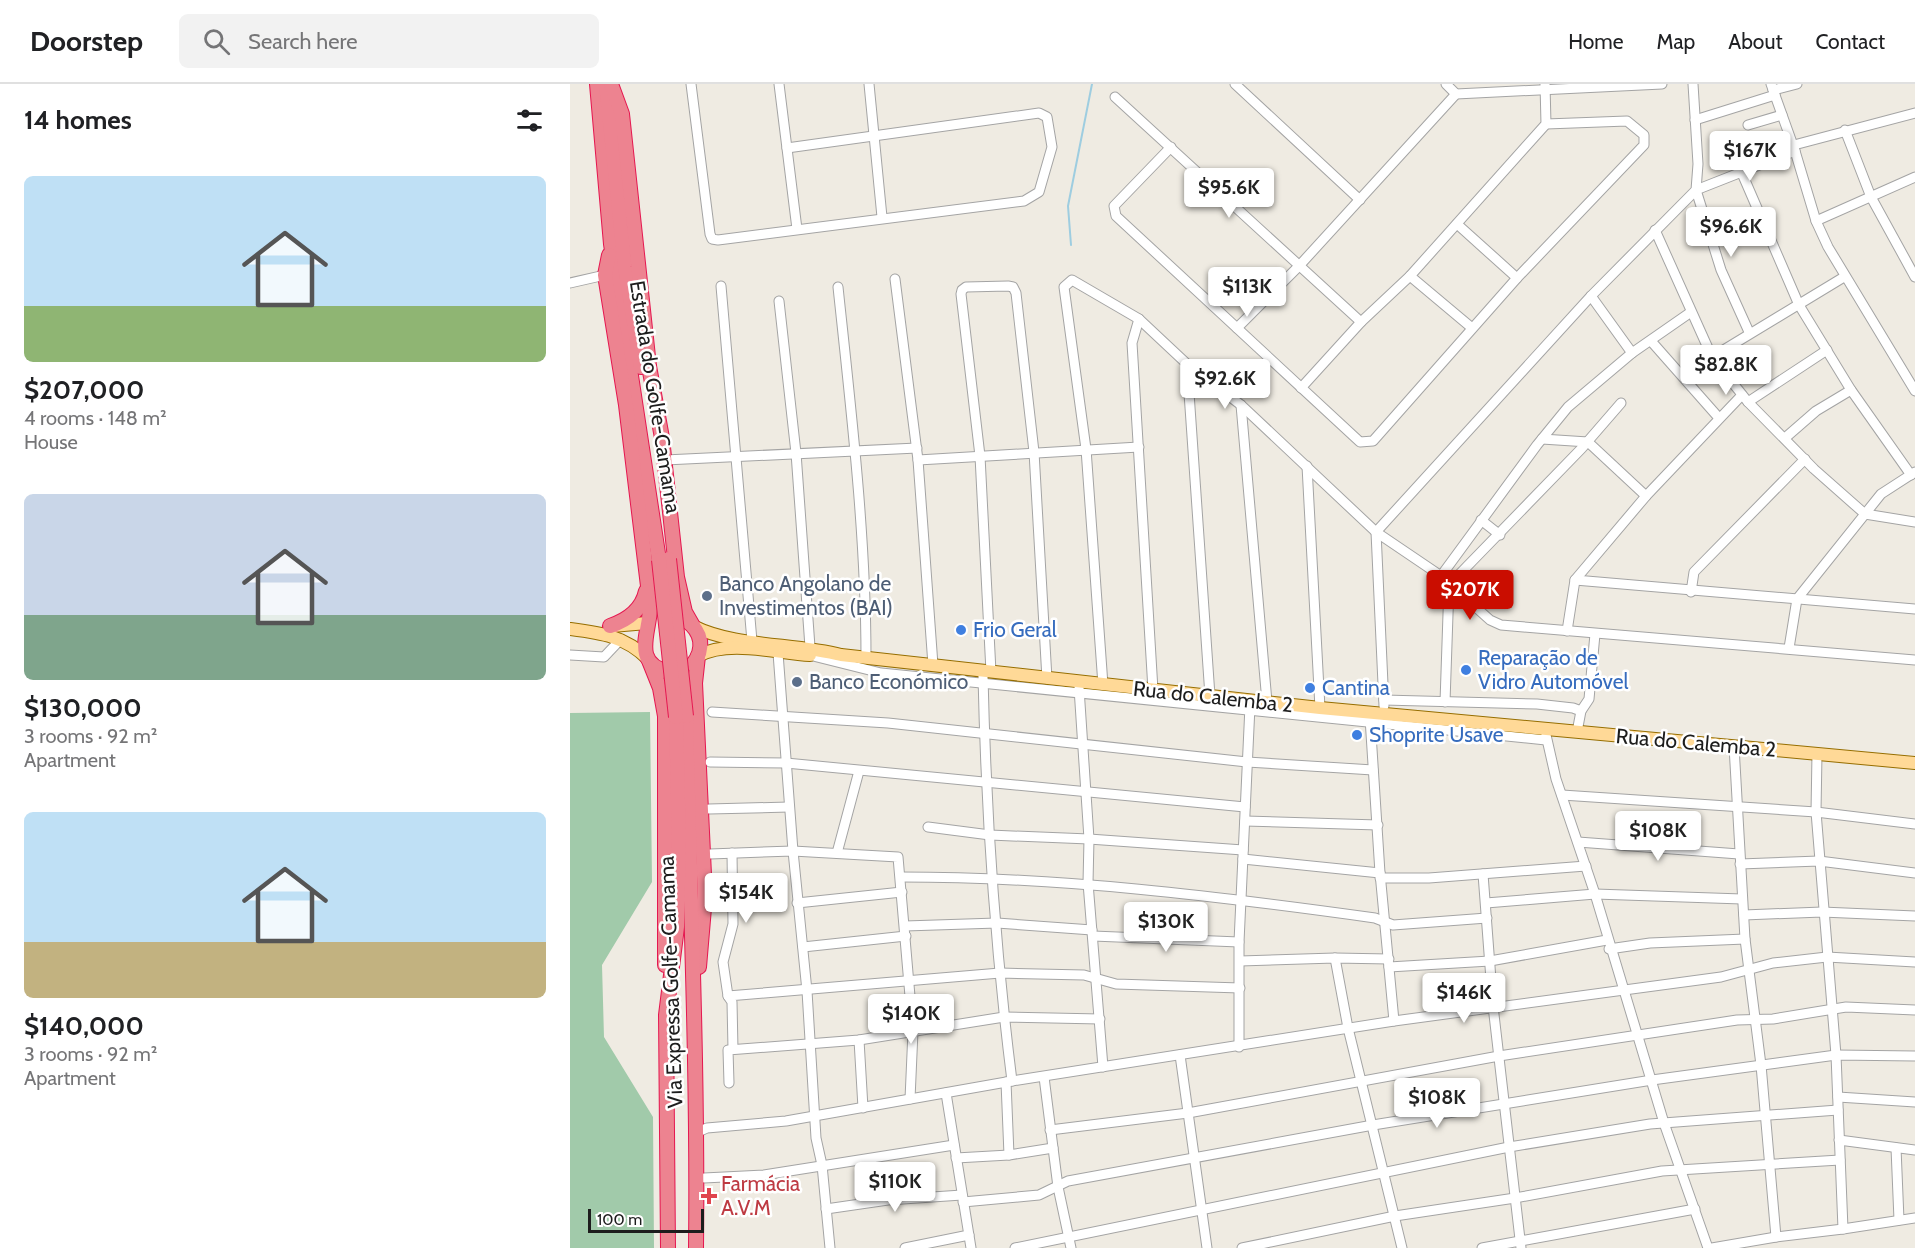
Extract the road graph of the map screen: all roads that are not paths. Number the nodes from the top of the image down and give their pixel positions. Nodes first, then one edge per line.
1 (597, 84) edge
2 (606, 84) edge
3 (611, 84) edge
4 (692, 84) edge
5 (779, 84) edge
6 (869, 84) edge
7 (1235, 84) edge
8 (1446, 84) edge
9 (1662, 84) edge
10 (1693, 84) edge
11 (1797, 84) edge
12 (1545, 87) edge
13 (1773, 90) edge
14 (1456, 94) junction
15 (1115, 97) dead end
16 (1915, 112) edge
17 (1782, 116) junction
18 (1695, 120) junction
19 (1546, 124) junction
20 (1748, 124) dead end
21 (1845, 130) junction
22 (874, 136) junction
23 (1171, 147) junction
24 (787, 148) junction
25 (1795, 148) junction
26 (1741, 171) junction
27 (1915, 177) edge
28 (1696, 190) junction
29 (1871, 197) junction
30 (1360, 200) junction
31 (882, 217) junction
32 (1816, 221) junction
33 (1457, 224) junction
34 (797, 229) junction
35 (1655, 230) junction
36 (611, 244) junction
37 (1299, 266) junction
38 (601, 276) junction
39 (1410, 276) junction
40 (1844, 277) junction
41 (1915, 277) edge
42 (1517, 278) junction
43 (895, 279) dead end
44 (570, 283) edge
45 (721, 286) dead end
46 (838, 286) dead end
47 (1592, 296) junction
48 (779, 301) dead end
49 (1799, 306) junction
50 (1691, 312) junction
51 (1139, 320) junction
52 (1361, 322) junction
53 (1237, 328) junction
54 (1472, 328) junction
55 (1749, 332) junction
56 (1651, 341) junction
57 (1827, 350) junction
58 (1632, 353) junction
59 (1712, 357) junction
60 (1187, 364) junction
61 (1301, 388) junction
62 (1851, 390) junction
63 (1915, 391) edge
64 (1745, 398) junction
65 (1621, 403) dead end
66 (1241, 405) junction
67 (1719, 418) junction
68 (1785, 438) junction
69 (1542, 439) junction
70 (1588, 441) junction
71 (1139, 447) junction
72 (917, 448) junction
73 (1086, 449) junction
74 (856, 451) junction
75 (1034, 452) junction
76 (796, 453) junction
77 (736, 456) junction
78 (980, 456) junction
79 (1805, 459) junction
80 (665, 460) junction
81 (918, 460) junction
82 (1307, 466) junction
83 (1913, 474) edge
84 (1647, 496) junction
85 (1865, 514) junction
86 (1481, 520) junction
87 (1915, 522) edge
88 (1376, 532) junction
89 (1500, 535) junction
90 (664, 559) junction
91 (1441, 576) junction
92 (1575, 580) junction
93 (1449, 585) junction
94 (648, 586) junction
95 (1691, 592) junction
96 (1797, 600) junction
97 (1915, 609) edge
98 (570, 622) edge
99 (647, 623) junction
100 (610, 626) junction
101 (693, 626) junction
102 (570, 629) edge
103 (1567, 631) junction
104 (1595, 634) junction
105 (621, 639) junction
106 (752, 640) junction
107 (1789, 648) junction
108 (809, 651) junction
109 (778, 653) junction
110 (570, 655) edge
111 (698, 656) junction
112 (866, 658) junction
113 (648, 659) junction
114 (1915, 660) edge
115 (933, 665) junction
116 (986, 675) junction
117 (1047, 679) junction
118 (1103, 685) junction
119 (1079, 688) junction
120 (1153, 690) junction
121 (1210, 696) junction
122 (1384, 700) junction
123 (1267, 702) junction
124 (1445, 702) junction
125 (1467, 703) junction
126 (1250, 706) junction
127 (1320, 708) junction
128 (1581, 711) junction
129 (712, 712) dead end
130 (1384, 714) junction
131 (681, 716) junction
132 (782, 717) junction
133 (1370, 718) junction
134 (1466, 722) junction
135 (1576, 732) junction
136 (983, 734) junction
137 (1546, 735) junction
138 (1082, 745) junction
139 (1734, 746) junction
140 (1817, 754) junction
141 (1915, 760) edge
142 (710, 762) dead end
143 (1247, 762) junction
144 (786, 763) junction
145 (1373, 770) junction
146 (859, 771) junction
147 (987, 782) junction
148 (1086, 791) junction
149 (1562, 795) junction
150 (789, 807) junction
151 (1245, 807) junction
152 (709, 808) dead end
153 (1737, 809) junction
154 (1816, 813) junction
155 (1245, 821) junction
156 (1915, 824) edge
157 (1378, 825) junction
158 (928, 827) dead end
159 (990, 835) junction
160 (1089, 839) junction
161 (1578, 842) junction
162 (793, 851) junction
163 (837, 853) junction
164 (710, 854) dead end
165 (732, 854) junction
166 (1243, 855) junction
167 (1740, 859) junction
168 (1819, 861) junction
169 (1586, 866) junction
170 (1915, 873) edge
171 (1483, 874) junction
172 (1380, 875) junction
173 (901, 877) junction
174 (993, 877) junction
175 (1088, 883) junction
176 (902, 892) junction
177 (1595, 894) junction
178 (1242, 899) junction
179 (1742, 899) junction
180 (797, 903) junction
181 (1486, 903) junction
182 (1822, 912) junction
183 (1744, 915) junction
184 (1915, 916) edge
185 (1487, 918) junction
186 (1384, 920) junction
187 (997, 923) junction
188 (906, 931) junction
189 (1093, 933) junction
190 (1745, 939) junction
191 (1239, 942) junction
192 (1608, 944) junction
193 (804, 947) junction
194 (1827, 957) junction
195 (1335, 958) junction
196 (1240, 961) junction
197 (1490, 961) junction
198 (1915, 962) edge
199 (1389, 963) junction
200 (1750, 969) junction
201 (1000, 973) junction
202 (1097, 979) junction
203 (910, 982) junction
204 (1240, 988) junction
205 (1622, 989) junction
206 (807, 991) junction
207 (728, 996) junction
208 (1493, 1006) junction
209 (1832, 1009) junction
210 (1915, 1010) edge
211 (695, 1014) junction
212 (666, 1015) junction
213 (1004, 1017) junction
214 (1100, 1019) junction
215 (1754, 1020) junction
216 (1394, 1021) junction
217 (1348, 1028) junction
218 (913, 1030) junction
219 (1638, 1036) junction
220 (859, 1040) junction
221 (811, 1044) junction
222 (1239, 1047) junction
223 (733, 1049) junction
224 (1180, 1055) junction
225 (1836, 1055) junction
226 (1499, 1056) junction
227 (1915, 1056) edge
228 (1761, 1065) junction
229 (1103, 1067) junction
230 (1044, 1077) junction
231 (1653, 1080) junction
232 (1009, 1081) junction
233 (729, 1083) dead end
234 (1363, 1083) junction
235 (946, 1093) junction
236 (1838, 1097) junction
237 (910, 1099) junction
238 (1915, 1102) edge
239 (1504, 1105) junction
240 (863, 1108) junction
241 (1838, 1110) junction
242 (1188, 1113) junction
243 (814, 1115) junction
244 (1765, 1115) junction
245 (1664, 1123) junction
246 (1373, 1125) junction
247 (700, 1129) junction
248 (1050, 1130) junction
249 (1839, 1140) junction
250 (954, 1145) junction
251 (1509, 1146) junction
252 (1053, 1148) junction
253 (1896, 1148) junction
254 (1915, 1150) edge
255 (1009, 1155) junction
256 (956, 1158) junction
257 (1196, 1159) junction
258 (1840, 1160) junction
259 (1768, 1163) junction
260 (822, 1165) junction
261 (1681, 1170) junction
262 (1383, 1171) junction
263 (704, 1178) dead end
264 (1058, 1187) junction
265 (963, 1198) junction
266 (1515, 1198) junction
267 (1203, 1208) junction
268 (826, 1209) junction
269 (1695, 1209) junction
270 (1395, 1216) junction
271 (1915, 1218) edge
272 (1899, 1220) junction
273 (1843, 1229) junction
274 (969, 1235) junction
275 (1069, 1237) junction
276 (1776, 1237) junction
277 (1520, 1245) edge
278 (668, 1248) edge
279 (696, 1248) edge
280 (830, 1248) edge
281 (905, 1248) edge
282 (971, 1248) edge
283 (1015, 1248) edge
284 (1071, 1248) edge
285 (1207, 1248) edge
286 (1242, 1248) edge
287 (1402, 1248) edge
288 (1482, 1248) edge
289 (1710, 1248) edge

1 - 36 highway, Estrada do Golfe-Camama
2 - 90 highway, Estrada do Golfe-Camama
3 - 80 highway
4 - 34 street
5 - 24 street
6 - 22 street
7 - 30 street
8 - 14 street
9 - 12 street
10 - 18 street
11 - 13 street
12 - 14 street
12 - 19 street
13 - 17 street
13 - 18 street
14 - 30 street
15 - 23 street
16 - 21 street
17 - 20 street
17 - 25 street
18 - 28 street
19 - 33 street
19 - 42 street
21 - 25 street
21 - 29 street
22 - 24 street
22 - 31 street
22 - 31 street
23 - 37 street
23 - 53 street
24 - 34 street
25 - 26 street
25 - 32 street
26 - 28 street
26 - 49 street
27 - 29 street
28 - 35 street
28 - 55 street
29 - 32 street
29 - 41 street
30 - 37 street
31 - 34 street
32 - 40 street
33 - 39 street
33 - 42 street
35 - 47 street
35 - 50 street
36 - 38 highway
36 - 90 highway, Estrada do Golfe-Camama
37 - 52 street
37 - 53 street
38 - 44 street
38 - 94 highway
39 - 52 street
39 - 54 street
40 - 49 street
40 - 63 street
42 - 54 street
43 - 72 street
45 - 77 street
46 - 74 street
47 - 58 street
47 - 88 street
48 - 76 street
49 - 55 street
49 - 57 street
50 - 56 street
50 - 59 street
51 - 60 street
51 - 71 street
51 - 73 street
52 - 61 street
53 - 61 street
54 - 61 street
55 - 59 street
56 - 58 street
56 - 67 street
57 - 62 street
57 - 64 street
58 - 69 street
59 - 64 street
60 - 66 street
60 - 121 street
62 - 68 street
62 - 83 street
64 - 67 street
64 - 68 street
65 - 70 street
66 - 82 street
66 - 123 street
67 - 84 street
68 - 79 street
69 - 70 street
69 - 86 street
70 - 84 street
70 - 89 street
71 - 73 street
71 - 120 street
72 - 74 street
72 - 81 street
73 - 75 street
73 - 118 street
74 - 76 street
74 - 112 street
75 - 78 street
75 - 78 street
75 - 117 street
76 - 77 street
76 - 108 street
77 - 80 street
77 - 106 street
78 - 81 street
78 - 116 street
79 - 85 street
79 - 95 street
80 - 101 highway
81 - 115 street
82 - 88 street
82 - 127 street
83 - 85 street
84 - 92 street
85 - 87 street
85 - 96 street
86 - 89 street
86 - 91 street
88 - 91 street
88 - 122 street
89 - 93 street
90 - 131 highway, Estrada do Golfe-Camama, bridge
91 - 93 street
92 - 95 street
92 - 103 street
93 - 103 street
93 - 124 street
94 - 99 highway
94 - 100 highway
95 - 96 street
96 - 97 street
96 - 107 street
98 - 100 main road
99 - 100 main road
99 - 101 highway
99 - 113 highway
101 - 106 main road
101 - 111 highway
102 - 105 main road
103 - 104 street
104 - 107 street
104 - 128 street
105 - 110 street
105 - 113 main road
106 - 108 main road
107 - 114 street
108 - 109 main road
108 - 112 main road, Rua do Calemba 2
108 - 116 street
109 - 111 main road
109 - 132 street
111 - 113 highway
111 - 211 highway
112 - 115 main road, Rua do Calemba 2
113 - 212 highway
115 - 116 main road, Rua do Calemba 2
116 - 117 main road, Rua do Calemba 2
116 - 119 street
116 - 136 street
117 - 119 main road, Rua do Calemba 2
118 - 119 main road, Rua do Calemba 2
118 - 120 main road, Rua do Calemba 2
119 - 126 street
119 - 138 street
120 - 121 main road, Rua do Calemba 2
121 - 126 main road, Rua do Calemba 2
122 - 124 street
122 - 130 street
123 - 126 main road, Rua do Calemba 2
123 - 127 main road, Rua do Calemba 2
124 - 125 street
125 - 128 street
125 - 134 street
126 - 133 street
126 - 143 street
127 - 133 main road, Rua do Calemba 2
128 - 135 street
129 - 132 street
130 - 133 main road, Rua do Calemba 2
130 - 134 main road, Rua do Calemba 2
131 - 211 highway, Via Expressa Golfe-Camama
131 - 212 highway, Via Expressa Golfe-Camama
132 - 136 street
132 - 144 street
133 - 137 street
133 - 145 street
134 - 137 main road, Rua do Calemba 2
135 - 137 main road, Rua do Calemba 2
135 - 139 main road, Rua do Calemba 2
136 - 138 street
136 - 147 street
137 - 149 street
138 - 143 street
138 - 148 street
139 - 140 main road, Rua do Calemba 2
139 - 153 street
140 - 141 main road, Rua do Calemba 2
140 - 154 street
142 - 144 street
143 - 145 street
143 - 151 street
144 - 146 street
144 - 150 street
145 - 157 street
146 - 147 street
146 - 163 street
147 - 148 street
147 - 159 street
148 - 151 street
148 - 160 street
149 - 153 street
149 - 161 street
150 - 152 street
150 - 162 street
151 - 155 street
153 - 154 street
153 - 167 street
154 - 156 street
154 - 168 street
155 - 157 street
155 - 166 street
157 - 172 street
158 - 159 street
159 - 160 street
159 - 174 street
160 - 166 street
160 - 175 street
161 - 167 street
161 - 169 street
162 - 163 street
162 - 165 street
162 - 180 street
163 - 173 street
164 - 165 street
165 - 207 street
166 - 172 street
166 - 178 street
167 - 168 street
167 - 179 street
168 - 170 street
168 - 182 street
169 - 171 street
169 - 177 street
171 - 172 street
171 - 181 street
172 - 186 street
173 - 174 street
173 - 176 street
174 - 175 street
174 - 187 street
175 - 178 street
175 - 189 street
176 - 180 street
176 - 188 street
177 - 179 street
177 - 181 street
177 - 192 street
178 - 186 street
178 - 191 street
179 - 183 street
180 - 193 street
181 - 185 street
182 - 183 street
182 - 184 street
182 - 194 street
183 - 190 street
185 - 186 street
185 - 197 street
186 - 199 street
187 - 188 street
187 - 189 street
187 - 201 street
188 - 193 street
188 - 203 street
189 - 191 street
189 - 202 street
190 - 192 street
190 - 200 street
191 - 196 street
192 - 197 street
192 - 205 street
193 - 206 street
194 - 198 street
194 - 200 street
194 - 209 street
195 - 196 street
195 - 199 street
195 - 217 street
196 - 204 street
197 - 199 street
197 - 208 street
199 - 216 street
200 - 205 street
200 - 215 street
201 - 202 street
201 - 203 street
201 - 213 street
202 - 204 street
202 - 214 street
203 - 206 street
203 - 218 street
204 - 222 street
205 - 208 street
205 - 219 street
206 - 207 street
206 - 221 street
207 - 223 street
208 - 216 street
208 - 226 street
209 - 210 street
209 - 215 street
209 - 225 street
211 - 247 highway, Via Expressa Golfe-Camama
212 - 278 highway, Via Expressa Golfe-Camama
213 - 214 street
213 - 218 street
213 - 232 street
214 - 229 street
215 - 219 street
215 - 228 street
216 - 217 street
217 - 222 street
217 - 234 street
218 - 220 street
218 - 237 street
219 - 226 street
219 - 231 street
220 - 221 street
220 - 240 street
221 - 223 street
221 - 243 street
222 - 224 street
223 - 233 street
224 - 229 street
224 - 242 street
225 - 227 street
225 - 228 street
225 - 236 street
226 - 234 street
226 - 239 street
228 - 231 street
228 - 244 street
229 - 230 street
230 - 232 street
230 - 248 street
231 - 239 street
231 - 245 street
232 - 235 street
232 - 255 street
234 - 242 street
234 - 246 street
235 - 237 street
235 - 250 street
236 - 238 street
236 - 241 street
237 - 240 street
239 - 246 street
239 - 251 street
240 - 243 street
241 - 244 street
241 - 249 street
242 - 248 street
242 - 257 street
243 - 247 street
243 - 260 street
244 - 245 street
244 - 259 street
245 - 251 street
245 - 261 street
246 - 257 street
246 - 262 street
247 - 279 highway, Via Expressa Golfe-Camama
248 - 252 street
249 - 253 street
249 - 258 street
250 - 256 street
250 - 260 street
251 - 262 street
251 - 266 street
252 - 255 street
252 - 264 street
253 - 254 street
253 - 272 street
255 - 256 street
256 - 265 street
257 - 264 street
257 - 267 street
258 - 259 street
258 - 273 street
259 - 261 street
259 - 276 street
260 - 263 street
260 - 268 street
261 - 266 street
261 - 269 street
262 - 267 street
262 - 270 street
264 - 265 street
264 - 275 street
265 - 268 street
265 - 274 street
266 - 270 street
266 - 277 street
267 - 275 street
267 - 285 street
268 - 280 street
269 - 277 street
269 - 289 street
270 - 286 street
270 - 287 street
271 - 272 street
272 - 273 street
273 - 276 street
274 - 281 street
274 - 282 street
275 - 283 street
275 - 284 street
276 - 289 street
277 - 288 street

